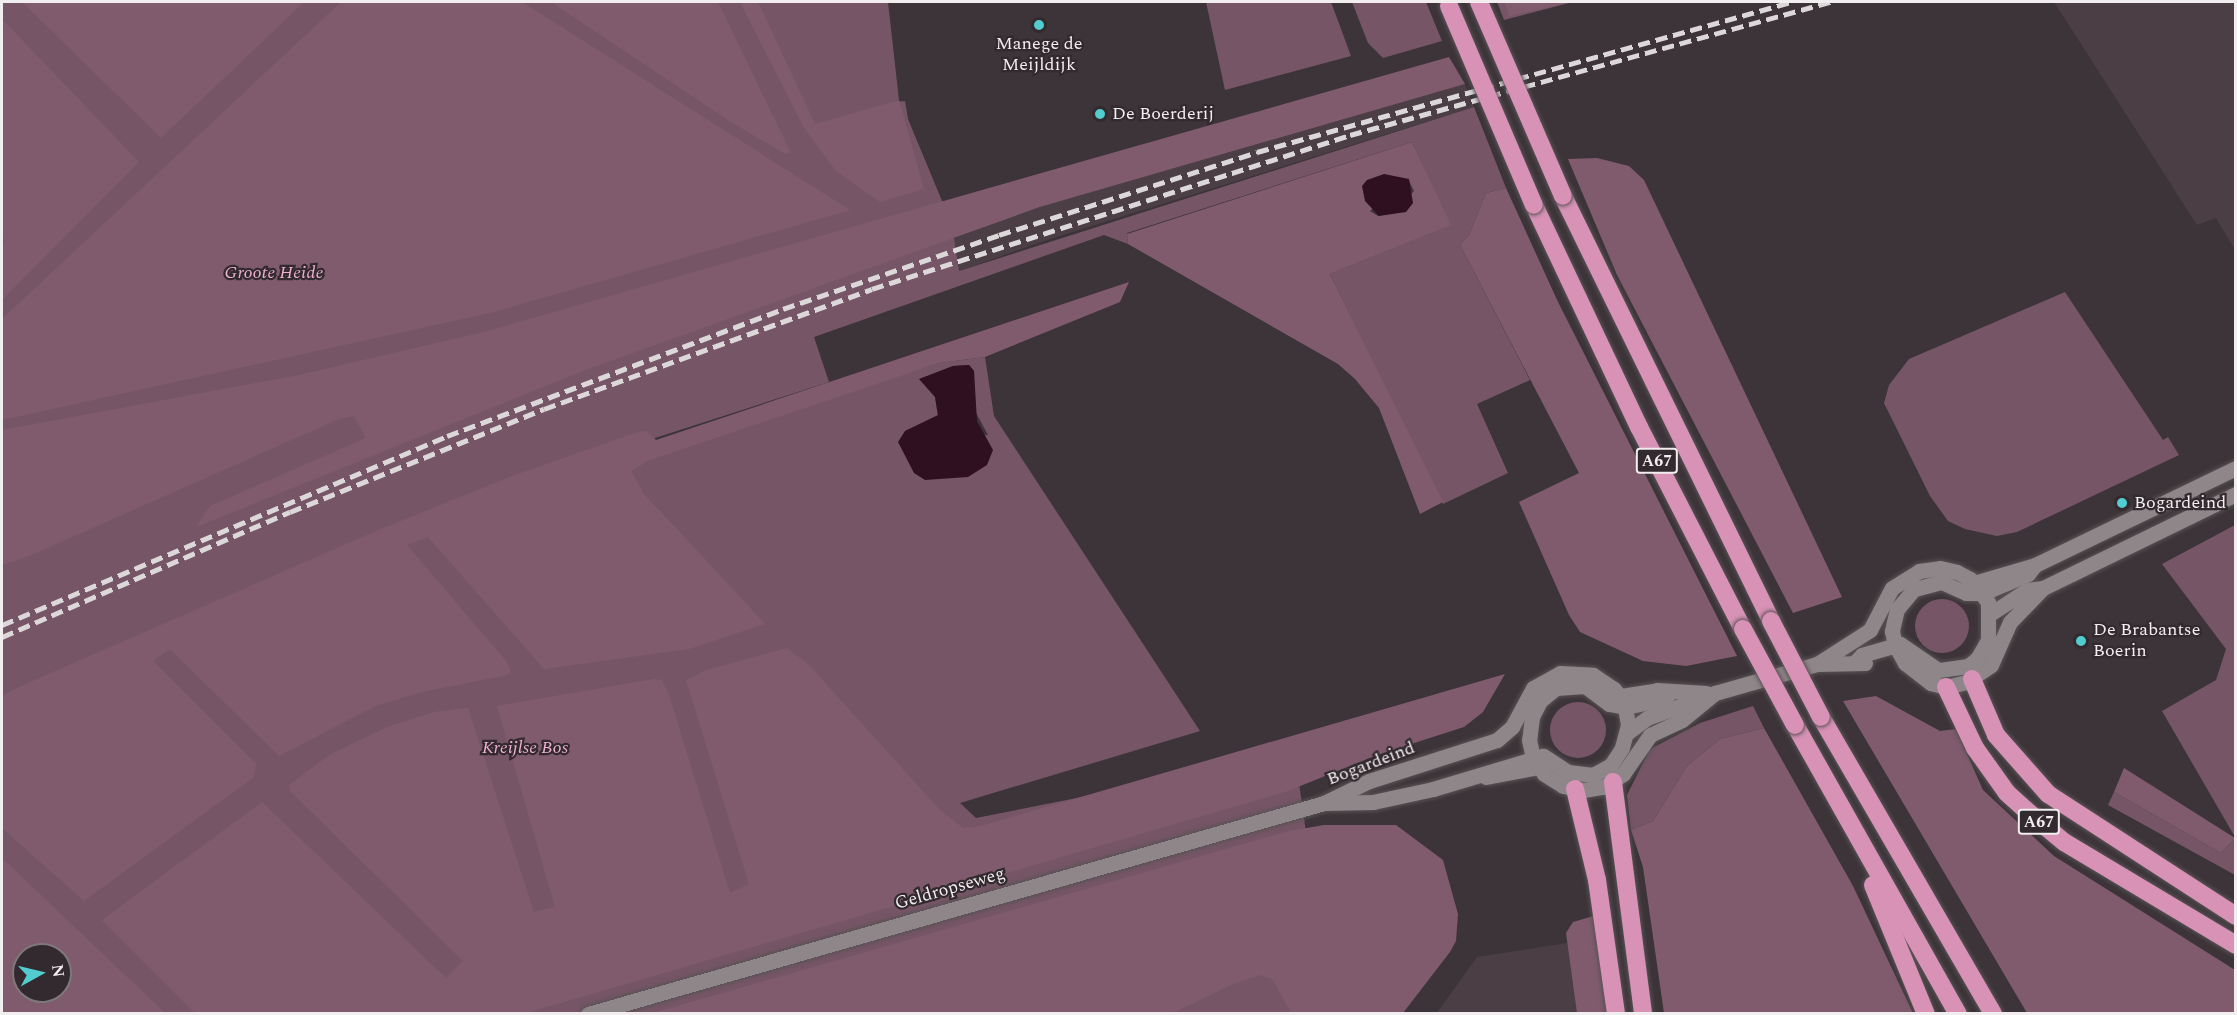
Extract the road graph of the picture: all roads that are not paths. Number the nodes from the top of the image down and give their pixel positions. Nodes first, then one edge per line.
1 (1479, 2) edge
2 (1448, 4) edge
3 (2235, 468) edge
4 (2235, 494) edge
5 (1911, 583) junction
6 (1978, 588) junction
7 (2043, 588) junction
8 (1990, 614) junction
9 (1898, 650) junction
10 (1817, 664) junction
11 (1974, 673) junction
12 (1558, 681) junction
13 (1946, 687) junction
14 (1715, 693) junction
15 (1623, 701) junction
16 (1627, 733) junction
17 (1536, 762) junction
18 (1605, 780) junction
19 (1575, 789) junction
20 (1323, 803) junction
21 (1851, 830) junction
22 (2235, 916) edge
23 (2235, 945) edge
24 (588, 1014) edge
25 (1616, 1014) edge
26 (1643, 1014) edge
27 (1926, 1014) edge
28 (1958, 1014) edge
29 (1992, 1014) edge

1 - 29 highway, A67, bridge
2 - 21 highway, A67, bridge
3 - 6 main road
4 - 7 main road
5 - 6 main road
5 - 9 main road
5 - 10 main road
6 - 8 main road
7 - 8 main road
7 - 11 main road
8 - 11 main road
9 - 10 main road
9 - 11 main road
9 - 13 main road
10 - 14 main road
11 - 13 main road
11 - 22 highway, A67
12 - 15 main road
12 - 17 main road
12 - 20 main road, Bogardeind
13 - 23 highway, A67
14 - 15 main road
14 - 16 main road
14 - 18 main road
15 - 16 main road
16 - 18 main road
17 - 18 main road
17 - 19 main road
17 - 20 main road, Bogardeind
18 - 19 main road
18 - 26 highway
19 - 25 highway
20 - 24 main road, Geldropseweg
21 - 27 highway, A67
21 - 28 highway, A67

